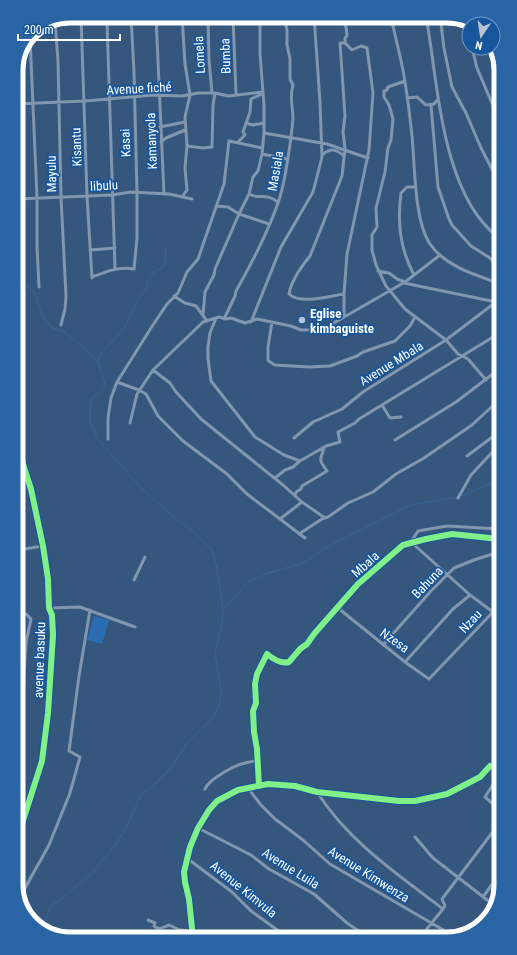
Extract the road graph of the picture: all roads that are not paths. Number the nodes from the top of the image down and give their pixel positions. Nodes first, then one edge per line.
1 (81, 23) edge
2 (107, 23) edge
3 (131, 23) edge
4 (156, 23) edge
5 (182, 23) edge
6 (208, 23) edge
7 (233, 23) edge
8 (260, 23) edge
9 (286, 23) edge
10 (314, 23) edge
11 (344, 23) edge
12 (392, 23) edge
13 (427, 23) edge
14 (441, 23) edge
15 (55, 26) edge
16 (345, 42) junction
17 (30, 45) edge
18 (474, 56) edge
19 (405, 82) junction
20 (214, 93) junction
21 (262, 93) junction
22 (159, 95) junction
23 (190, 95) junction
24 (236, 95) junction
25 (134, 98) junction
26 (407, 98) junction
27 (110, 99) junction
28 (438, 99) junction
29 (85, 101) junction
30 (59, 102) junction
31 (23, 104) edge
32 (34, 104) junction
33 (431, 105) junction
34 (494, 108) edge
35 (185, 122) junction
36 (246, 123) junction
37 (264, 123) junction
38 (160, 127) junction
39 (186, 130) junction
40 (264, 134) junction
41 (290, 139) junction
42 (161, 142) junction
43 (238, 142) junction
44 (321, 143) junction
45 (187, 146) junction
46 (262, 148) junction
47 (345, 149) junction
48 (262, 154) junction
49 (323, 154) junction
50 (344, 156) junction
51 (368, 158) junction
52 (288, 159) junction
53 (494, 173) edge
54 (416, 187) junction
55 (137, 193) junction
56 (164, 194) junction
57 (249, 194) junction
58 (112, 195) junction
59 (87, 196) junction
60 (61, 197) junction
61 (182, 197) junction
62 (38, 198) junction
63 (23, 199) edge
64 (192, 199) dead end
65 (278, 202) junction
66 (216, 206) junction
67 (238, 214) junction
68 (269, 224) junction
69 (494, 233) edge
70 (115, 248) junction
71 (90, 250) junction
72 (440, 255) junction
73 (494, 263) edge
74 (115, 269) junction
75 (378, 271) junction
76 (414, 275) junction
77 (494, 281) edge
78 (404, 282) junction
79 (39, 287) dead end
80 (390, 290) junction
81 (344, 294) junction
82 (174, 296) junction
83 (494, 301) edge
84 (494, 304) edge
85 (203, 315) junction
86 (344, 316) junction
87 (415, 317) junction
88 (216, 318) junction
89 (224, 319) junction
90 (207, 321) junction
91 (251, 322) junction
92 (272, 322) junction
93 (61, 325) dead end
94 (494, 336) edge
95 (446, 340) junction
96 (461, 356) junction
97 (153, 370) junction
98 (494, 373) edge
99 (486, 380) junction
100 (117, 382) junction
101 (139, 390) junction
102 (382, 405) junction
103 (494, 405) edge
104 (401, 417) dead end
105 (130, 423) dead end
106 (494, 436) edge
107 (294, 438) dead end
108 (108, 439) dead end
109 (395, 440) dead end
110 (324, 448) junction
111 (494, 450) edge
112 (467, 456) dead end
113 (300, 461) junction
114 (23, 464) edge
115 (275, 478) junction
116 (295, 496) junction
117 (458, 498) dead end
118 (302, 502) junction
119 (325, 518) junction
120 (280, 519) junction
121 (494, 528) edge
122 (299, 534) junction
123 (305, 538) dead end
124 (494, 538) edge
125 (412, 542) junction
126 (43, 546) junction
127 (23, 549) edge
128 (494, 554) edge
129 (145, 557) dead end
130 (448, 574) junction
131 (134, 580) dead end
132 (470, 594) junction
133 (49, 608) junction
134 (338, 608) junction
135 (90, 610) junction
136 (493, 612) joint
137 (23, 614) edge
138 (134, 627) dead end
139 (383, 645) junction
140 (405, 662) junction
141 (24, 682) joint
142 (23, 689) edge
143 (258, 761) junction
144 (490, 766) dead end
145 (494, 783) edge
146 (259, 786) junction
147 (248, 788) junction
148 (205, 789) dead end
149 (318, 792) junction
150 (494, 805) edge
151 (23, 821) edge
152 (198, 828) junction
153 (494, 830) edge
154 (414, 837) dead end
155 (188, 859) junction
156 (458, 878) junction
157 (494, 882) edge
158 (24, 891) edge
159 (483, 897) junction
160 (490, 903) edge
161 (443, 910) junction
162 (148, 920) dead end
163 (432, 924) junction
164 (192, 931) joint
165 (280, 932) edge
166 (360, 932) edge
167 (425, 932) edge
168 (447, 932) edge

1 - 29 street, Kisantu
2 - 27 street
3 - 25 street, Kasai
4 - 22 street, Kamanyola
5 - 23 street
6 - 20 street, Lomela
7 - 24 street, Bumba
8 - 21 street
9 - 41 street, Masiala
10 - 44 street
11 - 16 street
12 - 19 street
13 - 28 street
14 - 53 street
15 - 30 street, Mayulu
16 - 47 street
16 - 51 street
17 - 32 street
18 - 34 street
19 - 26 street
19 - 75 street
20 - 23 street, Avenue fiché
20 - 24 street, Avenue fiché
20 - 45 street, Lomela
21 - 24 street, Avenue fiché
21 - 36 street
21 - 37 street
22 - 23 street, Avenue fiché
22 - 25 street, Avenue fiché
22 - 38 street, Kamanyola
23 - 35 street
25 - 27 street, Avenue fiché
25 - 55 street, Kasai
26 - 33 street
26 - 54 street
27 - 29 street, Avenue fiché
27 - 58 street
28 - 33 street
28 - 69 street
29 - 30 street, Avenue fiché
29 - 59 street, Kisantu
30 - 32 street, Avenue fiché
30 - 60 street, Mayulu
31 - 32 street, Avenue fiché
32 - 62 street
33 - 73 street
35 - 38 street
35 - 39 street
36 - 37 street
36 - 43 street
37 - 40 street
38 - 42 street, Kamanyola
39 - 42 street
39 - 45 street
40 - 41 street
40 - 46 street
41 - 44 street
41 - 52 street, Masiala
42 - 56 street, Kamanyola
43 - 46 street
43 - 66 street
44 - 47 street
44 - 49 street
45 - 61 street
46 - 48 street
47 - 50 street
47 - 51 street
48 - 52 street
48 - 57 street
49 - 50 street
49 - 91 street
50 - 81 street
51 - 81 street
52 - 65 street, Masiala
54 - 72 street
54 - 76 street
55 - 56 street, libulu
55 - 58 street, libulu
55 - 74 street, Kasai
56 - 61 street, libulu
57 - 65 street
57 - 67 street
58 - 59 street, libulu
58 - 70 street
59 - 60 street, libulu
59 - 71 street, Kisantu
60 - 62 street, libulu
60 - 93 street, Mayulu
61 - 64 street, libulu
62 - 63 street, libulu
62 - 79 street
65 - 68 street, Masiala
66 - 67 street
66 - 82 street
67 - 68 street
67 - 85 street
68 - 89 street, Masiala
70 - 71 street
70 - 74 street
71 - 74 street, Kisantu
72 - 76 street
72 - 77 street
75 - 78 street
75 - 80 street
76 - 78 street
78 - 80 street
78 - 83 street
80 - 86 street
80 - 87 street
81 - 86 street
82 - 85 street
82 - 100 street
84 - 95 street, Avenue Mbala
85 - 90 street
86 - 92 street
87 - 92 street
87 - 95 street
88 - 89 street
88 - 90 street
88 - 113 street
89 - 91 street
90 - 97 street
91 - 92 street
94 - 96 street
95 - 96 street
95 - 107 street, Avenue Mbala
96 - 99 street
96 - 102 street
97 - 101 street
97 - 115 street
98 - 99 street
99 - 109 street
100 - 101 street
100 - 108 street
101 - 105 street
101 - 120 street
102 - 104 street
102 - 110 street
103 - 119 street
106 - 112 street
110 - 113 street
110 - 116 street
111 - 117 street
113 - 115 street
114 - 126 street, avenue basuku
115 - 116 street
116 - 118 street
118 - 119 street
118 - 120 street
119 - 122 street
120 - 122 street
121 - 125 street, Mbala
122 - 123 street
124 - 125 street
125 - 130 street
125 - 134 street, Mbala
126 - 127 street
126 - 133 street, avenue basuku
128 - 130 street, Bahuna
129 - 131 street
130 - 132 street
130 - 139 street, Bahuna
132 - 136 street
132 - 140 street, Nzesa
133 - 135 street
133 - 151 street, avenue basuku
134 - 139 street, Nzesa
134 - 143 street, Mbala
135 - 138 street
135 - 158 street
136 - 140 street, Nzau
137 - 141 street
139 - 140 street, Nzesa
141 - 142 street
143 - 146 street
143 - 148 street
144 - 149 street
145 - 150 street
146 - 147 street
146 - 149 street
147 - 152 street
147 - 163 street, Avenue Kimwenza
149 - 161 street
152 - 155 street
152 - 166 street, Avenue Luila
153 - 156 street
154 - 156 street
155 - 164 street
155 - 165 street, Avenue Kimvula
156 - 159 street
156 - 161 street
157 - 159 street
159 - 160 street
161 - 163 street
162 - 164 street
163 - 167 street
163 - 168 street, Avenue Kimwenza

